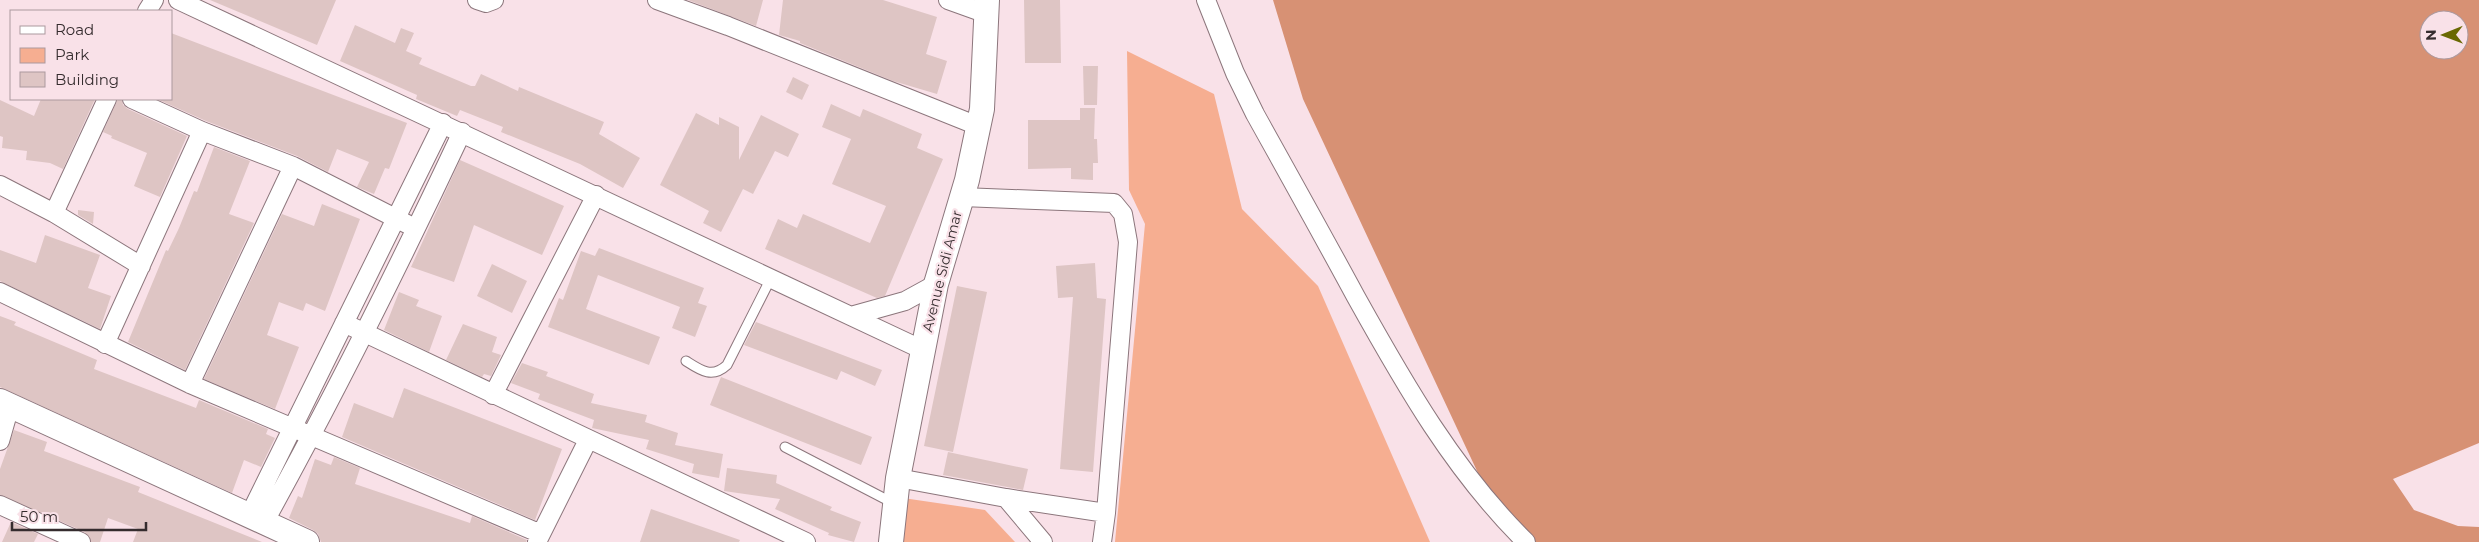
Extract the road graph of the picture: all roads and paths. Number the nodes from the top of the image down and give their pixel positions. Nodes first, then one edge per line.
1 (178, 0) edge
2 (477, 0) edge
3 (494, 0) edge
4 (657, 0) edge
5 (948, 0) edge
6 (1206, 0) edge
7 (987, 7) edge
8 (107, 100) edge
9 (134, 100) edge
10 (443, 123) junction
11 (978, 126) junction
12 (202, 131) junction
13 (462, 132) junction
14 (293, 166) junction
15 (0, 185) edge
16 (596, 196) junction
17 (962, 197) junction
18 (54, 214) junction
19 (398, 219) junction
20 (417, 229) junction
21 (141, 266) junction
22 (771, 278) junction
23 (936, 284) junction
24 (0, 292) edge
25 (851, 316) junction
26 (344, 323) junction
27 (363, 334) junction
28 (105, 344) junction
29 (923, 350) junction
30 (686, 361) dead end
31 (190, 384) junction
32 (493, 395) junction
33 (5, 404) edge
34 (292, 428) junction
35 (311, 437) junction
36 (588, 440) junction
37 (0, 441) edge
38 (785, 447) dead end
39 (898, 478) junction
40 (1006, 498) junction
41 (895, 504) junction
42 (0, 505) edge
43 (1106, 513) junction
44 (258, 518) junction
45 (539, 538) edge
46 (803, 541) edge
47 (81, 542) edge
48 (307, 542) edge
49 (891, 542) edge
50 (1043, 542) edge
51 (1102, 542) edge
52 (1526, 542) edge

1 - 10 street
2 - 3 street
4 - 11 street
5 - 7 street
6 - 52 street
7 - 11 street, Avenue Sidi Amar
8 - 18 street
9 - 12 street
10 - 13 street
10 - 19 street
11 - 17 street, Avenue Sidi Amar
12 - 14 street
12 - 21 street
13 - 16 street
13 - 20 street
14 - 19 street
14 - 31 street
15 - 18 street
16 - 22 street
16 - 32 street
17 - 23 street, Avenue Sidi Amar
17 - 43 street
18 - 21 street
19 - 20 street
19 - 26 street
20 - 27 street
21 - 28 street
22 - 25 street
22 - 30 lane
23 - 25 street
23 - 29 street, Avenue Sidi Amar
24 - 28 street
25 - 29 street
26 - 27 street
26 - 34 street
27 - 32 street
27 - 35 street
28 - 31 street
29 - 39 street, Avenue Sidi Amar
31 - 34 street
32 - 36 street
33 - 37 street
33 - 44 street
34 - 35 street
34 - 44 street
35 - 44 street
35 - 45 street
36 - 45 street
36 - 46 street
38 - 41 lane
39 - 40 street
39 - 41 street, Avenue Sidi Amar
40 - 43 street
40 - 50 street
41 - 49 street, Avenue Sidi Amar
42 - 47 street
43 - 51 street
44 - 48 street

